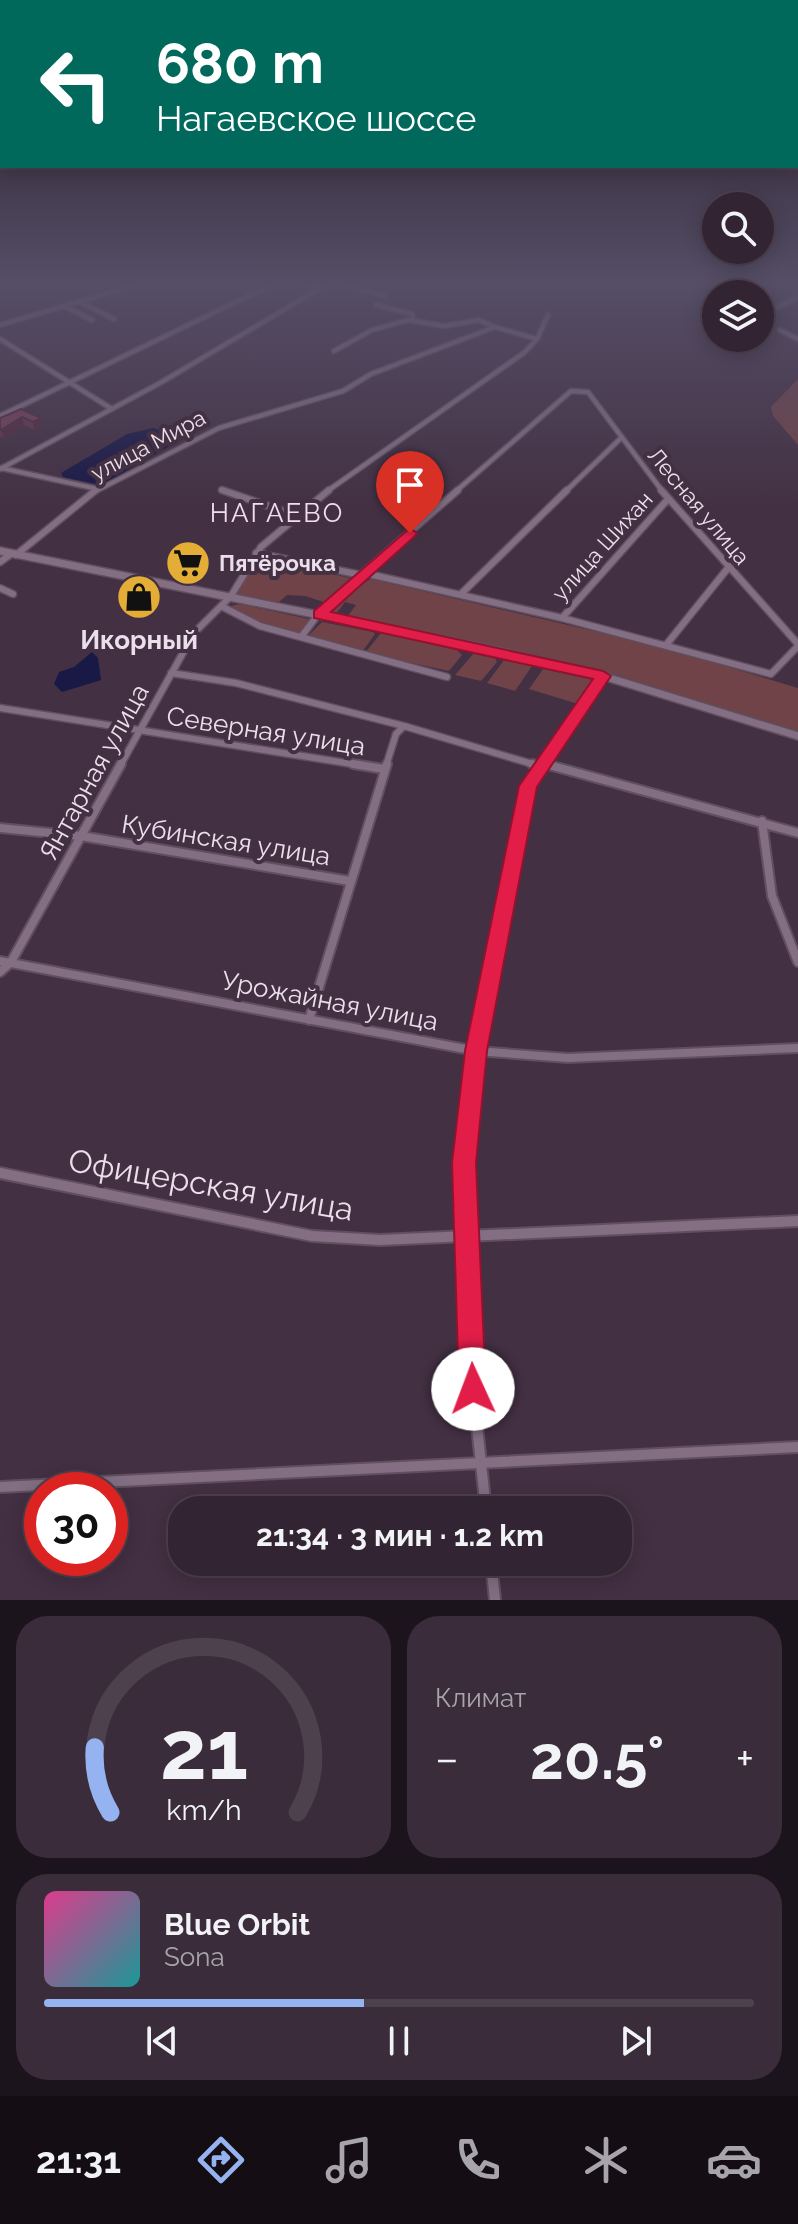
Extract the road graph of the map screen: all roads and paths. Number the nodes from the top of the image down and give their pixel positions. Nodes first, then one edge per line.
1 (33, 358) edge
2 (121, 358) edge
3 (201, 358) edge
4 (414, 358) edge
5 (514, 358) edge
6 (69, 383) junction
7 (112, 409) junction
8 (0, 416) edge
9 (622, 437) junction
10 (0, 468) edge
11 (98, 489) junction
12 (221, 490) dead end
13 (668, 499) junction
14 (297, 516) junction
15 (0, 551) edge
16 (256, 553) junction
17 (14, 554) junction
18 (0, 562) edge
19 (728, 568) junction
20 (362, 574) junction
21 (0, 588) edge
22 (13, 594) dead end
23 (461, 594) junction
24 (231, 596) junction
25 (221, 606) junction
26 (319, 615) junction
27 (562, 618) junction
28 (301, 637) junction
29 (666, 645) junction
30 (798, 645) edge
31 (171, 673) junction
32 (603, 676) junction
33 (447, 677) dead end
34 (0, 708) edge
35 (404, 726) junction
36 (138, 731) junction
37 (798, 736) edge
38 (540, 765) junction
39 (384, 769) junction
40 (762, 821) junction
41 (0, 828) edge
42 (798, 833) edge
43 (81, 836) junction
44 (350, 881) junction
45 (0, 961) edge
46 (11, 962) junction
47 (798, 962) edge
48 (0, 972) edge
49 (309, 1020) junction
50 (798, 1048) edge
51 (476, 1051) junction
52 (0, 1173) edge
53 (798, 1221) edge
54 (467, 1235) junction
55 (798, 1447) edge
56 (481, 1466) junction
57 (0, 1487) edge
58 (484, 1496) edge
59 (492, 1576) edge
60 (495, 1600) edge

1 - 6 street
2 - 6 street
3 - 7 street
4 - 11 street, улица Мира
5 - 14 street, Янтарная улица
6 - 7 street
6 - 8 street
7 - 10 street
9 - 13 street, Лесная улица
9 - 20 street, Лесная улица
9 - 23 street
10 - 11 street
11 - 17 street, улица Мира
12 - 14 street
13 - 19 street, Лесная улица
13 - 27 street, улица Шихан
14 - 16 street, Янтарная улица
15 - 17 street
16 - 20 street
16 - 24 street, Янтарная улица
17 - 18 street, улица Мира
17 - 24 street
19 - 29 street
19 - 30 street, Лесная улица
20 - 23 street
20 - 26 street
21 - 22 street
23 - 27 street
24 - 25 street, Янтарная улица
24 - 26 street
25 - 28 street
25 - 31 street, Янтарная улица
26 - 28 street
26 - 32 street
27 - 29 street
28 - 33 street
29 - 30 street
31 - 35 street
31 - 36 street, Янтарная улица
32 - 37 street
32 - 38 street
34 - 36 street, Северная улица
35 - 38 street
35 - 39 street
36 - 39 street, Северная улица
36 - 43 street, Янтарная улица
38 - 40 street
38 - 51 street
39 - 44 street
40 - 42 street
40 - 47 street
41 - 43 street, Кубинская улица
43 - 44 street, Кубинская улица
43 - 46 street, Янтарная улица
44 - 49 street
45 - 46 street, Урожайная улица
46 - 48 street, Янтарная улица
46 - 49 street, Урожайная улица
49 - 51 street, Урожайная улица
50 - 51 street, Урожайная улица
51 - 54 street
52 - 54 street, Офицерская улица
53 - 54 street, Офицерская улица
54 - 56 street
55 - 56 street
56 - 57 street
56 - 58 street
59 - 60 street

